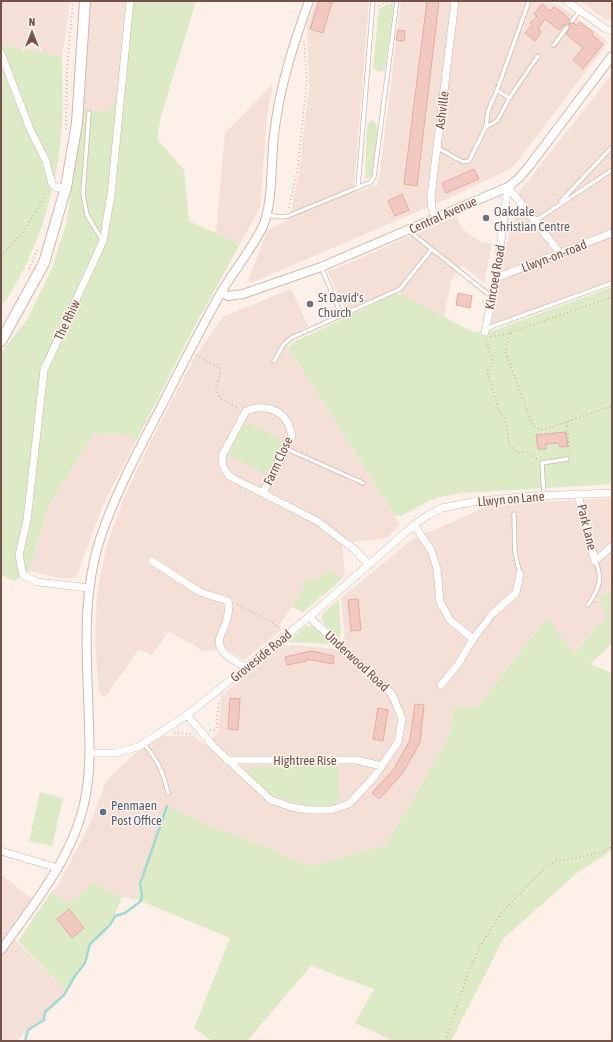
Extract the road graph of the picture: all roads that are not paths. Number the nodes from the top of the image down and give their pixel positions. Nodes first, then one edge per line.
1 (85, 1) edge
2 (130, 1) edge
3 (309, 1) edge
4 (373, 1) edge
5 (397, 1) edge
6 (456, 1) edge
7 (529, 1) edge
8 (566, 1) edge
9 (580, 10) junction
10 (572, 21) dead end
11 (567, 27) dead end
12 (612, 31) edge
13 (554, 45) dead end
14 (1, 53) edge
15 (538, 56) dead end
16 (612, 56) edge
17 (497, 90) junction
18 (509, 98) junction
19 (89, 113) dead end
20 (486, 127) junction
21 (612, 147) edge
22 (438, 148) junction
23 (612, 170) edge
24 (66, 187) junction
25 (358, 187) junction
26 (508, 187) junction
27 (558, 204) junction
28 (267, 215) junction
29 (436, 218) junction
30 (535, 221) junction
31 (408, 230) junction
32 (612, 234) edge
33 (103, 241) junction
34 (432, 249) junction
35 (560, 253) junction
36 (321, 267) junction
37 (496, 278) junction
38 (612, 283) edge
39 (222, 292) junction
40 (492, 297) junction
41 (341, 314) junction
42 (485, 331) joint
43 (1, 341) edge
44 (274, 361) dead end
45 (287, 449) junction
46 (567, 459) road end
47 (363, 483) dead end
48 (263, 493) junction
49 (612, 493) edge
50 (579, 494) junction
51 (544, 496) junction
52 (514, 514) dead end
53 (414, 524) junction
54 (612, 546) edge
55 (152, 561) dead end
56 (595, 561) junction
57 (370, 565) junction
58 (520, 574) joint
59 (89, 588) junction
60 (588, 605) dead end
61 (309, 617) junction
62 (473, 640) junction
63 (248, 668) junction
64 (441, 684) dead end
65 (187, 715) junction
66 (144, 744) junction
67 (90, 753) junction
68 (227, 760) junction
69 (382, 766) junction
70 (168, 793) dead end
71 (1, 851) edge
72 (58, 868) junction
73 (1, 950) edge

1 - 24 main road
2 - 33 street, The Rhiw
3 - 28 street
4 - 25 lane
5 - 25 lane
6 - 22 street, Ashville
7 - 17 lane
8 - 9 street
9 - 10 lane
9 - 12 street
11 - 13 lane
14 - 24 street
15 - 18 lane
16 - 26 street, Central Avenue
17 - 18 lane
17 - 20 lane
18 - 20 lane
19 - 33 lane
20 - 22 lane
21 - 27 lane
22 - 29 street, Ashville
23 - 27 lane
24 - 43 main road
25 - 28 lane
26 - 29 street, Central Avenue
26 - 30 street
26 - 37 street, Kincoed Road
27 - 30 lane
28 - 39 street
29 - 31 street, Central Avenue
30 - 35 street
31 - 34 lane
31 - 36 street, Central Avenue
32 - 35 street, Llwyn-on-road
33 - 59 street, The Rhiw
34 - 40 lane
34 - 41 lane
35 - 37 street, Llwyn-on-road
36 - 39 street, Central Avenue
36 - 41 lane
37 - 40 street, Kincoed Road
38 - 42 lane
39 - 59 street
40 - 42 street, Kincoed Road
41 - 44 lane
45 - 47 lane
45 - 48 street, Farm Close
45 - 48 street, Farm Close
46 - 51 lane
48 - 57 street, Farm Close
49 - 50 street, Llwyn on Lane
50 - 51 street, Llwyn on Lane
50 - 56 street, Park Lane
51 - 53 street, Llwyn on Lane
52 - 58 lane
53 - 57 street, Groveside Road
53 - 62 street
54 - 56 street, Park Lane
55 - 63 street
56 - 60 lane
57 - 61 street, Groveside Road
58 - 62 street
59 - 67 street
61 - 63 street, Groveside Road
61 - 69 street, Underwood Road
62 - 64 street
63 - 65 street, Groveside Road
65 - 66 street, Groveside Road
65 - 68 street, Underwood Road
66 - 67 street, Groveside Road
66 - 70 lane
67 - 72 street
68 - 69 street, Hightree Rise
68 - 69 street, Underwood Road
71 - 72 street
72 - 73 street

